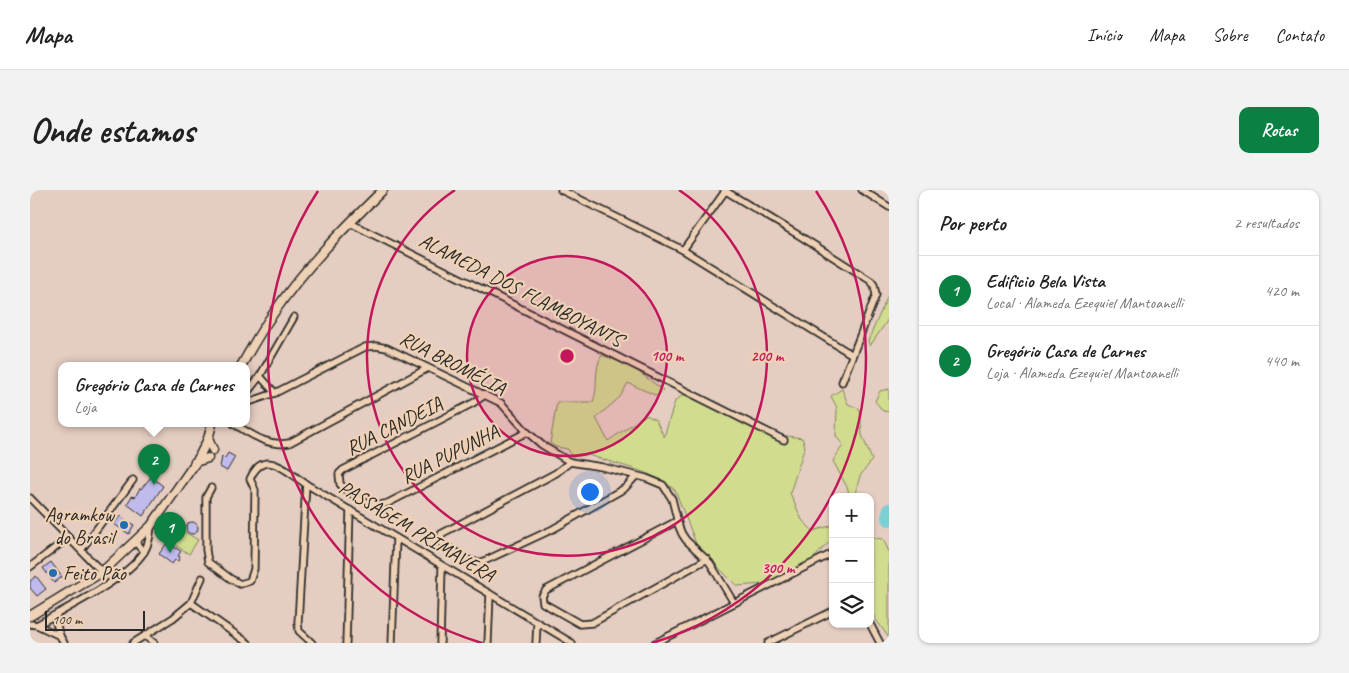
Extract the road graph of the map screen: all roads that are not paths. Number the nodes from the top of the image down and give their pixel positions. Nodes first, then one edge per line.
1 (383, 190) edge
2 (561, 190) edge
3 (725, 190) edge
4 (862, 190) edge
5 (889, 207) edge
6 (350, 223) junction
7 (683, 250) junction
8 (294, 317) dead end
9 (852, 354) junction
10 (243, 362) edge
11 (428, 368) junction
12 (260, 376) junction
13 (842, 382) dead end
14 (250, 389) edge
15 (274, 392) junction
16 (485, 395) junction
17 (250, 401) edge
18 (211, 427) edge
19 (240, 427) edge
20 (244, 427) edge
21 (246, 430) junction
22 (527, 432) junction
23 (208, 439) junction
24 (784, 440) dead end
25 (213, 450) dead end
26 (208, 458) dead end
27 (195, 462) junction
28 (570, 462) junction
29 (636, 476) junction
30 (133, 480) dead end
31 (306, 484) junction
32 (211, 488) dead end
33 (30, 498) edge
34 (388, 503) joint
35 (350, 510) junction
36 (677, 521) junction
37 (150, 526) junction
38 (68, 538) junction
39 (396, 538) junction
40 (135, 542) junction
41 (81, 550) junction
42 (144, 552) junction
43 (829, 554) edge
44 (706, 559) junction
45 (442, 566) junction
46 (30, 567) edge
47 (102, 572) junction
48 (202, 578) dead end
49 (490, 594) junction
50 (191, 603) junction
51 (734, 603) junction
52 (829, 613) edge
53 (30, 616) edge
54 (54, 616) junction
55 (537, 623) junction
56 (33, 624) edge
57 (872, 628) edge
58 (60, 636) junction
59 (145, 636) junction
60 (64, 643) edge
61 (133, 643) edge
62 (154, 643) edge
63 (248, 643) edge
64 (312, 643) edge
65 (346, 643) edge
66 (392, 643) edge
67 (440, 643) edge
68 (488, 643) edge
69 (536, 643) edge
70 (572, 643) edge
71 (655, 643) edge
72 (768, 643) edge
73 (879, 643) edge

1 - 6 main road
2 - 7 street
3 - 7 street
3 - 9 street
4 - 5 street
6 - 10 main road
6 - 24 street, ALAMEDA DOS FLAMBOYANTS
7 - 9 street
8 - 12 street
9 - 13 street
11 - 15 street, RUA BROMÉLIA
11 - 16 street, RUA BROMÉLIA
11 - 21 street
12 - 14 street
12 - 15 street
15 - 17 street
16 - 22 street, RUA BROMÉLIA
16 - 34 street, RUA CANDEIA
18 - 23 main road
19 - 21 street
20 - 21 street
22 - 28 street, RUA BROMÉLIA
22 - 34 street, RUA PUPUNHA
23 - 25 main road
23 - 27 main road
26 - 27 main road
27 - 37 main road
28 - 29 street, RUA BROMÉLIA
28 - 29 street
29 - 36 street, RUA BROMÉLIA
30 - 41 street
31 - 32 street, PASSAGEM PRIMAVERA
31 - 35 street, PASSAGEM PRIMAVERA
31 - 64 street
33 - 38 street
35 - 39 street, PASSAGEM PRIMAVERA
35 - 65 street
36 - 44 street, RUA BROMÉLIA
36 - 44 street
37 - 40 main road
37 - 42 street
38 - 41 street
38 - 46 street
39 - 45 street, PASSAGEM PRIMAVERA
39 - 66 street
40 - 42 street
40 - 47 main road
41 - 47 street
42 - 54 street
43 - 51 street
44 - 51 street, RUA BROMÉLIA
45 - 49 street, PASSAGEM PRIMAVERA
45 - 67 street
47 - 53 main road
48 - 50 street
49 - 55 street, PASSAGEM PRIMAVERA
49 - 68 street
50 - 59 street
50 - 63 street
51 - 71 street
52 - 72 street
54 - 56 street
54 - 58 street
55 - 69 street
55 - 70 street, PASSAGEM PRIMAVERA
56 - 58 street
57 - 73 street
58 - 60 street
59 - 61 street
59 - 62 street

